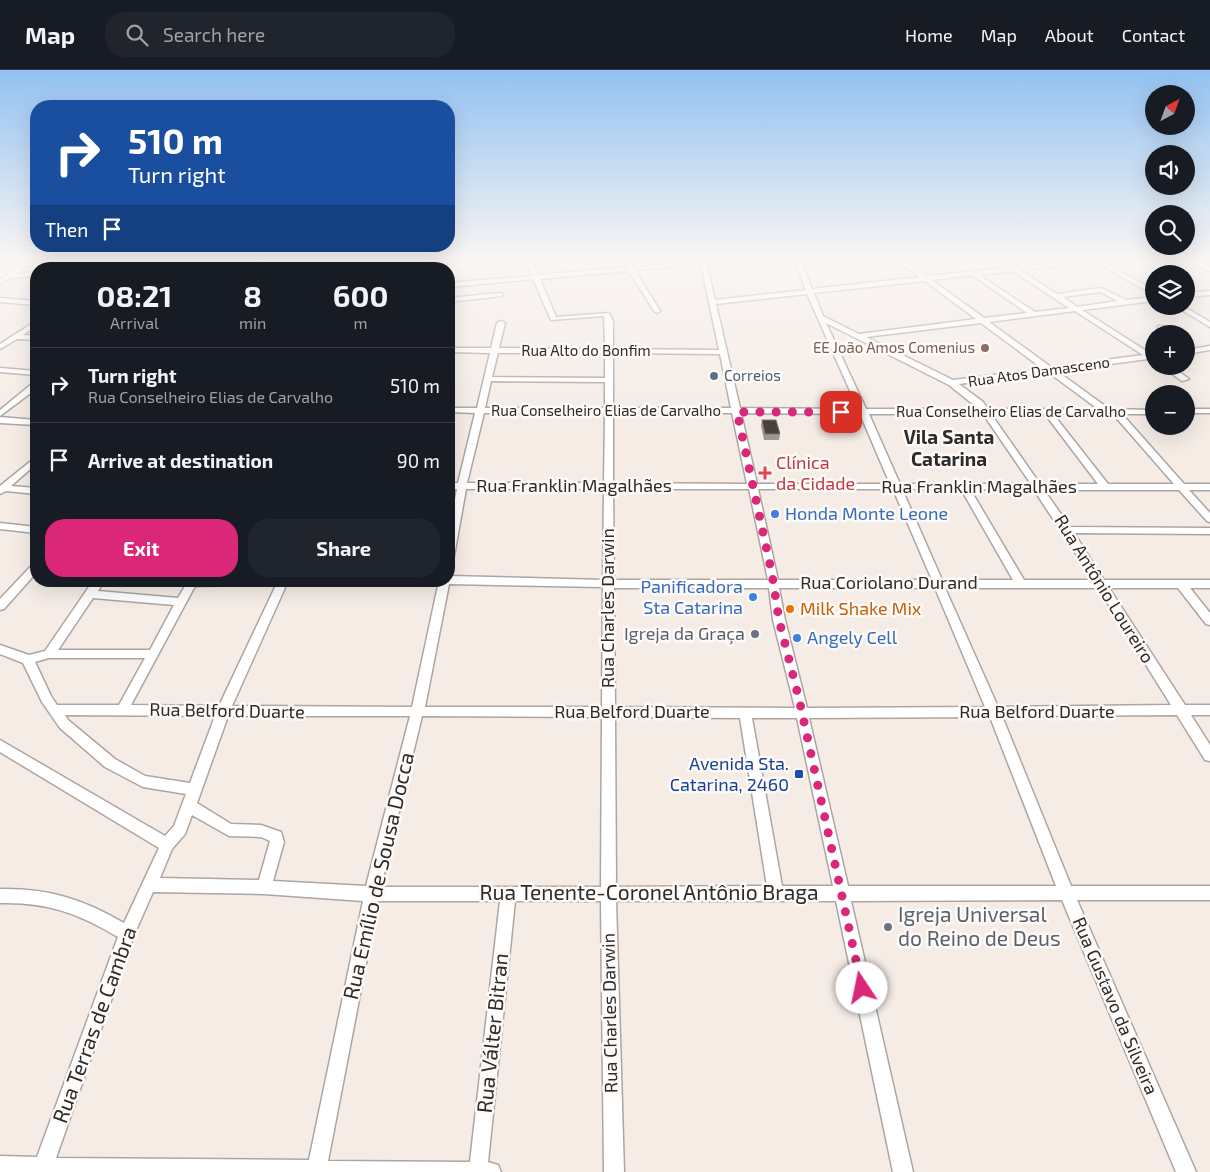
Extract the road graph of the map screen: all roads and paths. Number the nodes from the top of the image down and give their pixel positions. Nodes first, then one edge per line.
1 (550, 312) edge
2 (715, 312) edge
3 (818, 312) edge
4 (973, 312) edge
5 (1044, 312) edge
6 (1083, 312) edge
7 (1033, 314) joint
8 (1193, 315) edge
9 (820, 317) junction
10 (983, 320) junction
11 (501, 323) dead end
12 (1210, 325) edge
13 (30, 327) edge
14 (859, 336) junction
15 (16, 337) junction
16 (30, 338) edge
17 (0, 347) edge
18 (455, 350) edge
19 (495, 351) junction
20 (609, 351) junction
21 (724, 352) junction
22 (1145, 352) edge
23 (1145, 358) edge
24 (0, 370) edge
25 (1050, 370) junction
26 (30, 372) edge
27 (1179, 375) edge
28 (488, 379) junction
29 (1185, 379) dead end
30 (610, 380) junction
31 (952, 384) junction
32 (30, 390) edge
33 (455, 410) edge
34 (479, 410) junction
35 (610, 410) junction
36 (1195, 411) edge
37 (1210, 411) edge
38 (737, 412) junction
39 (864, 412) junction
40 (1111, 412) junction
41 (1145, 412) edge
42 (988, 413) junction
43 (1048, 413) junction
44 (0, 414) edge
45 (0, 420) edge
46 (30, 422) edge
47 (30, 465) edge
48 (455, 486) edge
49 (462, 486) junction
50 (608, 486) junction
51 (753, 486) junction
52 (897, 487) junction
53 (964, 487) junction
54 (1039, 487) junction
55 (1105, 487) junction
56 (1184, 487) junction
57 (1210, 487) edge
58 (2, 490) edge
59 (30, 490) edge
60 (1210, 519) edge
61 (455, 524) edge
62 (0, 526) edge
63 (30, 529) edge
64 (1067, 530) junction
65 (1210, 531) edge
66 (30, 574) edge
67 (455, 580) edge
68 (773, 583) junction
69 (938, 583) junction
70 (1020, 583) junction
71 (1100, 583) junction
72 (608, 584) junction
73 (1181, 584) junction
74 (1210, 584) edge
75 (95, 587) edge
76 (190, 587) edge
77 (280, 587) edge
78 (443, 587) edge
79 (91, 594) junction
80 (180, 602) junction
81 (0, 606) edge
82 (1210, 621) edge
83 (0, 649) edge
84 (49, 654) junction
85 (152, 654) junction
86 (28, 660) junction
87 (123, 709) junction
88 (54, 710) junction
89 (1180, 710) junction
90 (1210, 710) edge
91 (223, 711) junction
92 (609, 712) junction
93 (745, 712) junction
94 (994, 712) junction
95 (417, 713) junction
96 (802, 713) junction
97 (0, 745) edge
98 (1210, 756) edge
99 (194, 790) junction
100 (189, 806) junction
101 (167, 845) junction
102 (148, 885) junction
103 (264, 887) junction
104 (842, 892) junction
105 (608, 893) junction
106 (776, 893) junction
107 (1210, 893) edge
108 (372, 894) junction
109 (508, 894) junction
110 (1067, 894) junction
111 (0, 896) edge
112 (127, 934) junction
113 (0, 1165) edge
114 (43, 1167) junction
115 (316, 1172) edge
116 (478, 1172) edge
117 (491, 1172) edge
118 (614, 1172) edge
119 (904, 1172) edge
120 (1186, 1172) edge

1 - 20 street, Rua Charles Darwin
2 - 21 street
3 - 9 street, Rua Gustavo da Silveira
4 - 10 street
5 - 7 street
6 - 22 street
7 - 10 street
8 - 12 street
9 - 14 street, Rua Atos Damasceno
9 - 39 street, Rua Gustavo da Silveira
10 - 14 street
10 - 25 street
11 - 19 street
13 - 15 street
14 - 31 street, Rua Atos Damasceno
15 - 16 street
15 - 17 street
18 - 19 street, Rua Alto do Bonfim
19 - 20 street, Rua Alto do Bonfim
19 - 28 street
20 - 21 street, Rua Alto do Bonfim
20 - 30 street, Rua Charles Darwin
21 - 38 street
23 - 25 street, Rua Atos Damasceno
24 - 26 street
25 - 31 street, Rua Atos Damasceno
25 - 40 street
27 - 29 street
28 - 30 street
28 - 34 street
30 - 35 street, Rua Charles Darwin
31 - 42 street, Rua Antônio Loureiro
32 - 44 street
33 - 34 street, Rua Conselheiro Elias de Carvalho
34 - 35 street, Rua Conselheiro Elias de Carvalho
34 - 49 street
35 - 38 street, Rua Conselheiro Elias de Carvalho
35 - 50 street, Rua Charles Darwin
36 - 37 street
38 - 39 street, Rua Conselheiro Elias de Carvalho
38 - 51 street
39 - 42 street, Rua Conselheiro Elias de Carvalho
39 - 52 street, Rua Gustavo da Silveira
40 - 41 street, Rua Conselheiro Elias de Carvalho
40 - 43 street, Rua Conselheiro Elias de Carvalho
40 - 56 street
42 - 43 street, Rua Conselheiro Elias de Carvalho
42 - 54 street, Rua Antônio Loureiro
43 - 55 street
45 - 46 street
47 - 58 street
48 - 49 street, Rua Franklin Magalhães
49 - 50 street, Rua Franklin Magalhães
49 - 61 street
50 - 51 street, Rua Franklin Magalhães
50 - 72 street, Rua Charles Darwin
51 - 52 street, Rua Franklin Magalhães
51 - 68 street
52 - 53 street, Rua Franklin Magalhães
52 - 69 street, Rua Gustavo da Silveira
53 - 54 street, Rua Franklin Magalhães
53 - 70 street
54 - 55 street, Rua Franklin Magalhães
54 - 64 street, Rua Antônio Loureiro
55 - 56 street, Rua Franklin Magalhães
56 - 57 street, Rua Franklin Magalhães
56 - 60 street
58 - 59 street
62 - 63 street
64 - 65 street
64 - 71 street, Rua Antônio Loureiro
66 - 81 street
67 - 72 street, Rua Coriolano Durand
68 - 69 street, Rua Coriolano Durand
68 - 72 street, Rua Coriolano Durand
68 - 96 street
69 - 70 street, Rua Coriolano Durand
69 - 94 street, Rua Gustavo da Silveira
70 - 71 street, Rua Coriolano Durand
71 - 73 street, Rua Coriolano Durand
71 - 89 street, Rua Antônio Loureiro
72 - 92 street, Rua Charles Darwin
73 - 74 street, Rua Coriolano Durand
73 - 82 street
75 - 79 street
76 - 80 street
77 - 91 street, Rua Terras de Cambra
78 - 95 street, Rua Emílio de Sousa Docca
79 - 80 street
79 - 84 street
80 - 85 street
83 - 86 street
84 - 85 street
84 - 86 street
85 - 87 street
86 - 88 street
87 - 88 street, Rua Belford Duarte
87 - 91 street, Rua Belford Duarte
88 - 99 street
89 - 90 street, Rua Belford Duarte
89 - 94 street, Rua Belford Duarte
89 - 98 street, Rua Antônio Loureiro
91 - 95 street, Rua Belford Duarte
91 - 99 street, Rua Terras de Cambra
92 - 93 street, Rua Belford Duarte
92 - 95 street, Rua Belford Duarte
92 - 105 street, Rua Charles Darwin
93 - 96 street, Rua Belford Duarte
93 - 106 street
94 - 96 street, Rua Belford Duarte
94 - 110 street, Rua Gustavo da Silveira
95 - 108 street, Rua Emílio de Sousa Docca
96 - 104 street
97 - 101 street
99 - 100 street, Rua Terras de Cambra
100 - 101 street, Rua Terras de Cambra
100 - 103 street
101 - 102 street, Rua Terras de Cambra
102 - 103 street, Rua Tenente-Coronel Antônio Braga
102 - 112 street, Rua Terras de Cambra
103 - 108 street, Rua Tenente-Coronel Antônio Braga
104 - 106 street, Rua Tenente-Coronel Antônio Braga
104 - 110 street, Rua Tenente-Coronel Antônio Braga
104 - 119 street
105 - 106 street, Rua Tenente-Coronel Antônio Braga
105 - 109 street, Rua Tenente-Coronel Antônio Braga
105 - 118 street, Rua Charles Darwin
107 - 110 street, Rua Tenente-Coronel Antônio Braga
108 - 109 street, Rua Tenente-Coronel Antônio Braga
108 - 115 street, Rua Emílio de Sousa Docca
109 - 116 street, Rua Válter Bitran
110 - 120 street, Rua Gustavo da Silveira
111 - 112 street
112 - 114 street, Rua Terras de Cambra
113 - 114 street
114 - 115 street
115 - 116 street
116 - 117 street

